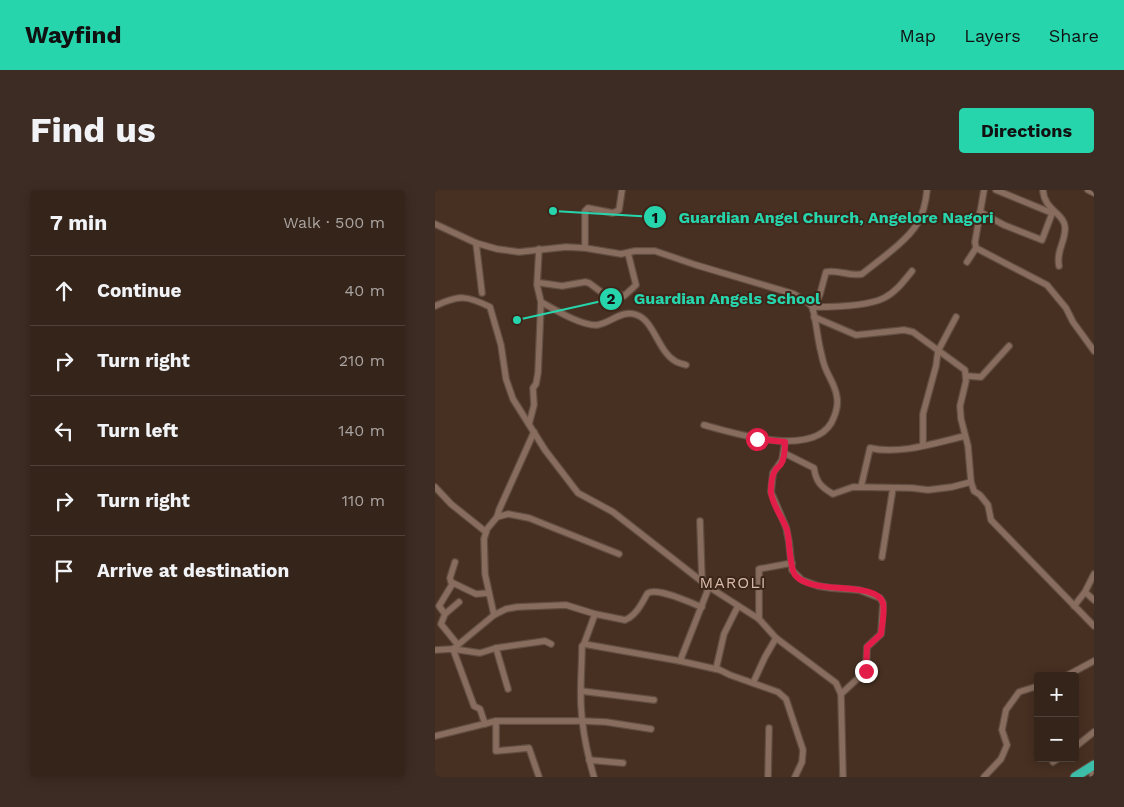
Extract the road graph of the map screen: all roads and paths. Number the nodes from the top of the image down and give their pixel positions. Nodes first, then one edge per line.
1 (622, 190) edge
2 (927, 190) edge
3 (984, 190) edge
4 (996, 190) edge
5 (1043, 190) edge
6 (1088, 190) edge
7 (1094, 193) edge
8 (979, 212) junction
9 (1052, 212) junction
10 (435, 224) edge
11 (476, 243) junction
12 (585, 248) junction
13 (976, 248) junction
14 (539, 249) junction
15 (628, 253) junction
16 (967, 262) dead end
17 (1059, 266) dead end
18 (912, 271) dead end
19 (541, 283) dead end
20 (482, 293) dead end
21 (541, 302) junction
22 (435, 306) edge
23 (814, 309) junction
24 (955, 316) dead end
25 (814, 318) junction
26 (1009, 346) dead end
27 (938, 351) junction
28 (1094, 351) edge
29 (686, 365) dead end
30 (967, 376) junction
31 (529, 424) junction
32 (705, 425) dead end
33 (534, 432) junction
34 (965, 436) junction
35 (785, 442) junction
36 (923, 445) junction
37 (784, 453) junction
38 (971, 482) junction
39 (435, 487) edge
40 (861, 487) junction
41 (893, 488) junction
42 (497, 518) junction
43 (700, 520) dead end
44 (486, 532) junction
45 (619, 554) dead end
46 (882, 557) dead end
47 (455, 562) dead end
48 (792, 563) junction
49 (1094, 574) edge
50 (702, 581) junction
51 (453, 583) junction
52 (709, 587) junction
53 (1085, 592) junction
54 (489, 593) junction
55 (1094, 600) edge
56 (459, 602) dead end
57 (702, 606) junction
58 (739, 606) junction
59 (1075, 606) junction
60 (445, 614) junction
61 (595, 614) junction
62 (494, 615) junction
63 (759, 619) junction
64 (1094, 626) edge
65 (776, 638) junction
66 (551, 644) dead end
67 (584, 644) junction
68 (456, 647) junction
69 (496, 648) junction
70 (435, 650) edge
71 (680, 661) junction
72 (1094, 661) edge
73 (716, 669) junction
74 (1074, 672) edge
75 (753, 683) junction
76 (1034, 687) edge
77 (507, 689) dead end
78 (581, 691) junction
79 (841, 694) junction
80 (654, 700) dead end
81 (496, 720) junction
82 (583, 721) junction
83 (485, 724) junction
84 (769, 728) dead end
85 (651, 729) dead end
86 (1094, 732) edge
87 (435, 736) edge
88 (1079, 744) edge
89 (589, 760) junction
90 (623, 763) dead end
91 (1092, 773) edge
92 (539, 777) edge
93 (594, 777) edge
94 (768, 777) edge
95 (795, 777) edge
96 (843, 777) edge
97 (984, 777) edge
98 (1075, 777) edge

1 - 12 street
2 - 23 street
3 - 8 street
4 - 9 street
5 - 9 street
6 - 7 street
8 - 9 street
8 - 13 street
9 - 17 street
10 - 11 street
11 - 14 street
11 - 20 street
12 - 14 street
12 - 15 street
13 - 16 street
13 - 28 street
14 - 21 street
15 - 19 street
15 - 23 street
18 - 23 street
21 - 29 street
21 - 31 street
22 - 31 street
23 - 25 street
24 - 27 street
25 - 27 street
25 - 35 street
26 - 30 street
27 - 30 street
27 - 36 street
30 - 34 street
31 - 33 street
32 - 35 street
33 - 42 street
33 - 50 street
34 - 36 street
34 - 38 street
35 - 37 street
36 - 40 street
37 - 40 street
37 - 48 street
38 - 41 street
38 - 59 street
39 - 44 street
40 - 41 street
41 - 46 street
42 - 44 street
42 - 45 street
43 - 50 street
44 - 54 street
47 - 51 street
48 - 63 street
48 - 79 street
49 - 53 street
50 - 52 street
51 - 54 street
51 - 60 street
52 - 57 street
52 - 58 street
53 - 55 street
53 - 59 street
54 - 62 street
56 - 60 street
57 - 61 street
57 - 71 street
58 - 63 street
58 - 73 street
59 - 64 street
60 - 68 street
61 - 62 street
61 - 67 street
62 - 68 street
63 - 65 street
65 - 75 street
65 - 79 street
66 - 69 street
67 - 71 street
67 - 78 street
68 - 69 street
68 - 70 street
68 - 83 street
69 - 77 street
71 - 73 street
72 - 74 street
73 - 75 street
75 - 95 street
76 - 97 street
78 - 80 street
78 - 82 street
79 - 96 street
81 - 82 street
81 - 83 street
81 - 92 street
82 - 85 street
82 - 89 street
83 - 87 street
84 - 94 street
86 - 88 street
89 - 90 street
89 - 93 street
91 - 98 highway

